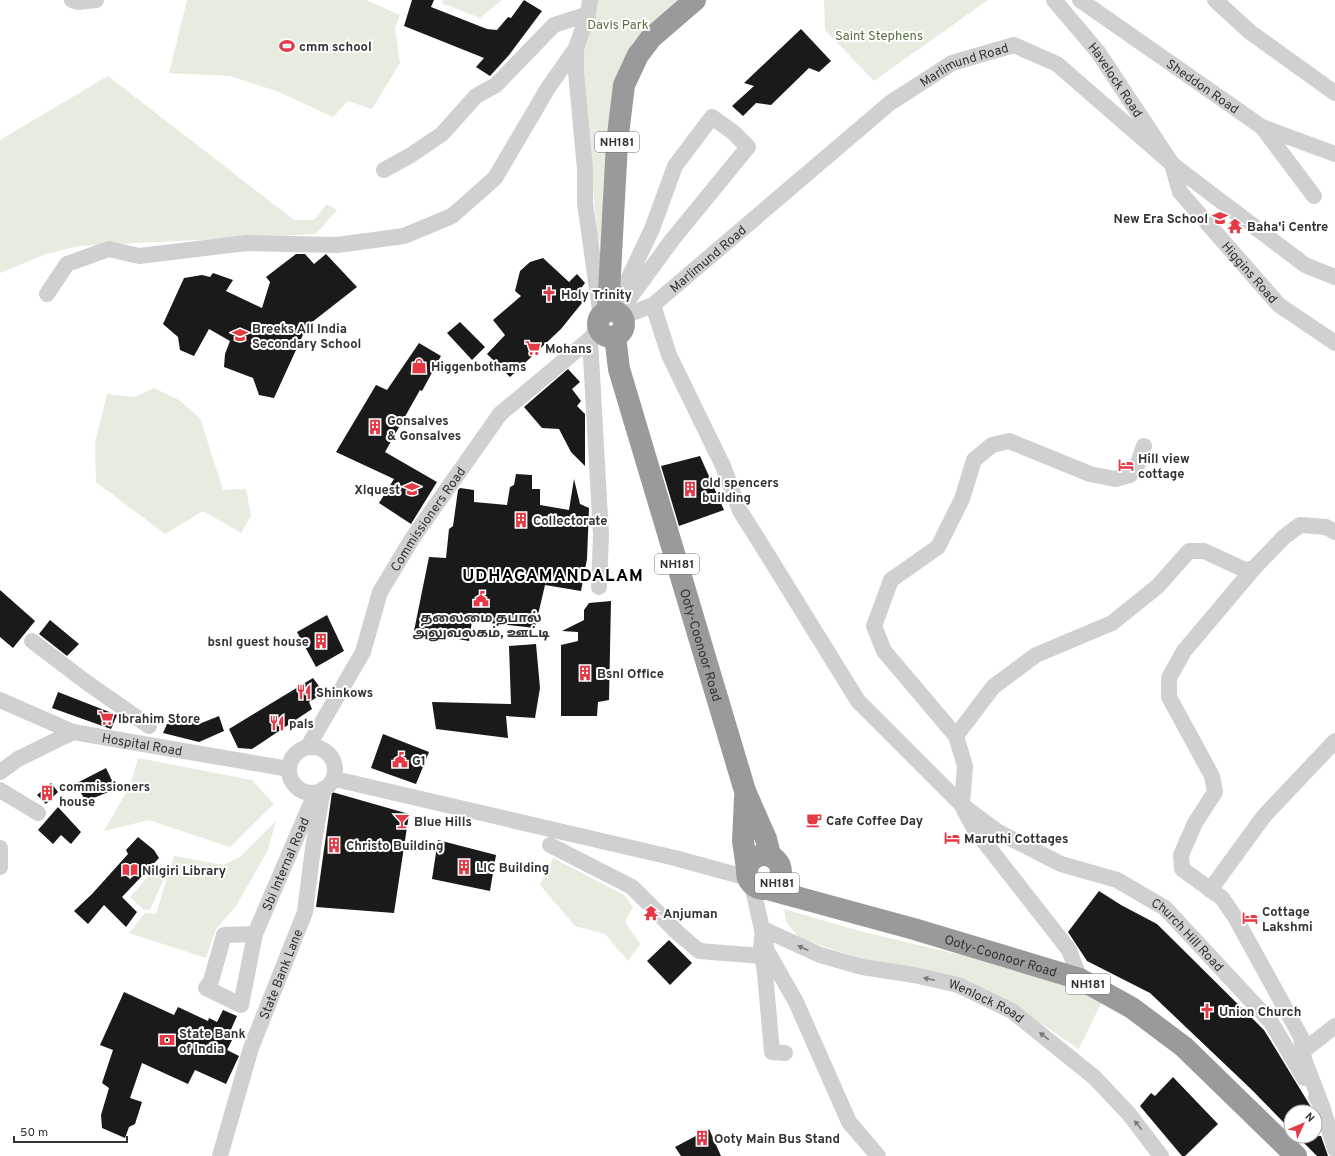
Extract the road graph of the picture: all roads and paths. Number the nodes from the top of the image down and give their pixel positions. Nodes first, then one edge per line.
1 (72, 0) edge
2 (96, 0) edge
3 (695, 0) edge
4 (1054, 0) edge
5 (1080, 0) edge
6 (1215, 0) edge
7 (589, 7) edge
8 (576, 48) junction
9 (1335, 93) edge
10 (1262, 127) junction
11 (1335, 154) edge
12 (1172, 164) junction
13 (384, 170) dead end
14 (1314, 196) dead end
15 (1335, 277) edge
16 (47, 294) dead end
17 (653, 305) junction
18 (608, 322) junction
19 (1335, 343) edge
20 (1144, 446) dead end
21 (1335, 532) edge
22 (1254, 568) junction
23 (599, 587) dead end
24 (32, 641) dead end
25 (0, 700) edge
26 (149, 726) dead end
27 (73, 732) junction
28 (956, 736) junction
29 (1335, 741) edge
30 (310, 747) junction
31 (289, 769) junction
32 (0, 772) edge
33 (324, 787) junction
34 (0, 790) edge
35 (745, 791) junction
36 (962, 805) junction
37 (38, 813) dead end
38 (550, 845) dead end
39 (0, 848) edge
40 (770, 855) junction
41 (0, 867) edge
42 (782, 873) junction
43 (753, 881) junction
44 (1210, 890) junction
45 (828, 906) junction
46 (763, 929) junction
47 (255, 934) dead end
48 (762, 956) junction
49 (1080, 979) junction
50 (1335, 1026) edge
51 (1303, 1051) junction
52 (785, 1052) dead end
53 (1321, 1104) edge
54 (1321, 1104) edge
55 (1323, 1109) edge
56 (1335, 1149) edge
57 (220, 1156) edge
58 (878, 1156) edge
59 (1161, 1156) edge
60 (1296, 1156) edge

1 - 2 street
3 - 18 highway, Ooty-Coonoor Road / NH181
4 - 12 street, Havelock Road
5 - 10 street, Sheddon Road
6 - 9 street
7 - 8 street
7 - 13 street
8 - 16 street
8 - 18 street
10 - 11 street, Sheddon Road
10 - 14 street
12 - 15 street, Marlimund Road
12 - 17 street, Marlimund Road
12 - 19 street, Higgins Road
17 - 18 street, Marlimund Road
17 - 36 street
18 - 18 street
18 - 23 street
18 - 30 street, Commissioners Road
18 - 35 highway, Ooty-Coonoor Road / NH181
20 - 28 street
21 - 22 street
22 - 28 street
22 - 44 street
24 - 26 street
25 - 27 street, Hospital Road
27 - 31 street, Hospital Road
27 - 32 street
28 - 36 street
29 - 44 street
30 - 31 street
30 - 33 street
31 - 33 street
33 - 43 street
33 - 47 street, Sbi Internal Road
33 - 57 street, State Bank Lane
34 - 37 street
35 - 40 highway, Ooty-Coonoor Road / NH181
35 - 43 highway, Ooty-Coonoor Road / NH181
36 - 49 street
36 - 53 street, Church Hill Road
38 - 48 street
39 - 41 street
40 - 42 highway, NH181
40 - 43 highway, NH181
42 - 43 highway, NH181
42 - 45 highway, NH181
43 - 45 highway, Ooty-Coonoor Road / NH181
43 - 46 street
44 - 51 street
45 - 49 highway, Ooty-Coonoor Road / NH181
46 - 48 street
46 - 58 street
59 -> 46 street, Wenlock Road
48 - 52 street
49 - 60 highway, Ooty-Coonoor Road / NH181
50 - 51 street
51 - 54 street
55 - 56 street, Church Hill Road

